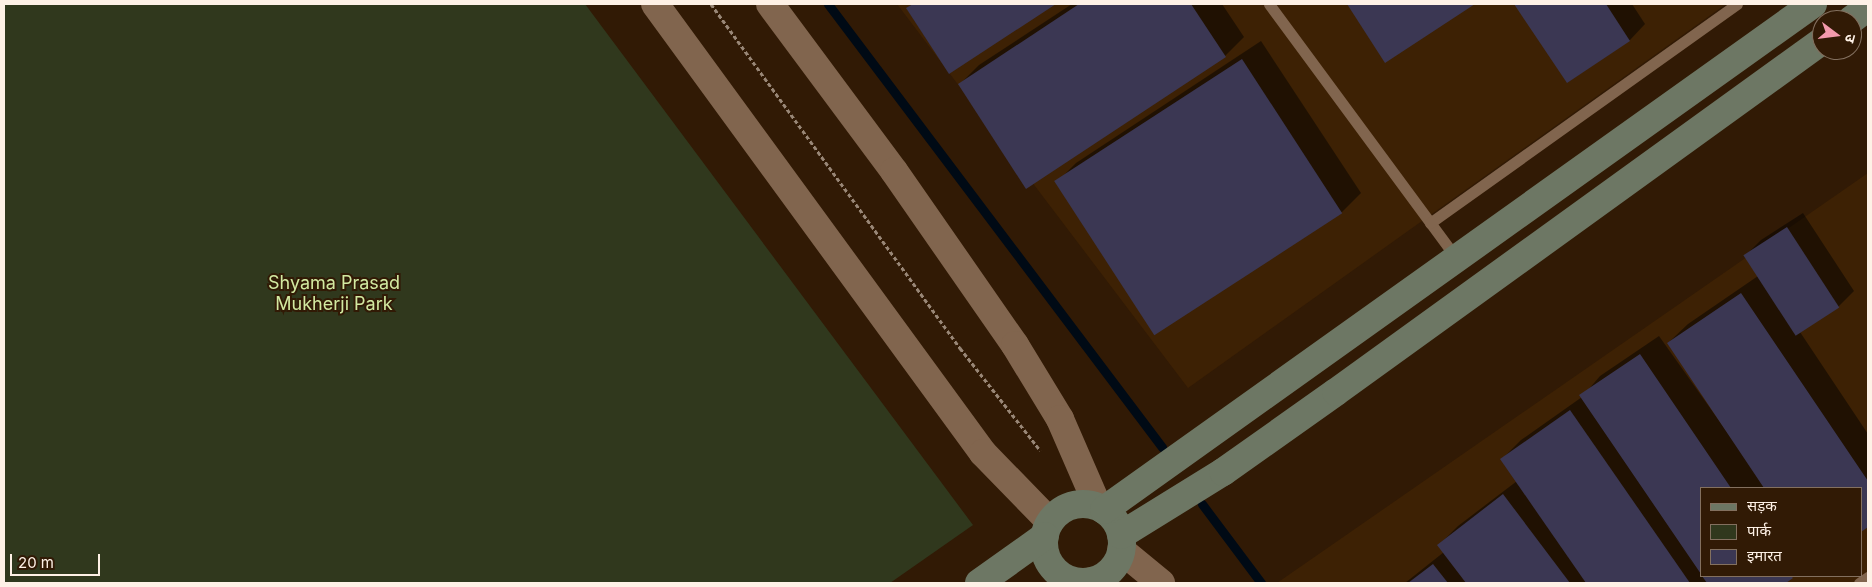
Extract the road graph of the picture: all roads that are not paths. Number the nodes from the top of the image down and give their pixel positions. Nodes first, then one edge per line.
1 (655, 4) edge
2 (770, 4) edge
3 (1269, 4) edge
4 (1737, 4) edge
5 (1813, 4) edge
6 (1812, 48) edge
7 (1430, 223) junction
8 (1457, 259) junction
9 (1100, 507) junction
10 (1048, 529) junction
11 (1121, 542) junction
12 (1868, 577) edge
13 (1083, 582) edge
14 (979, 583) edge
15 (1161, 583) edge
16 (1859, 583) edge

1 - 10 street
2 - 9 street
3 - 7 lane
4 - 7 lane
5 - 8 main road
6 - 11 main road
7 - 8 lane
8 - 9 main road
9 - 10 main road
9 - 11 main road
10 - 13 main road
10 - 14 main road
11 - 13 main road
11 - 15 street
12 - 16 lane

